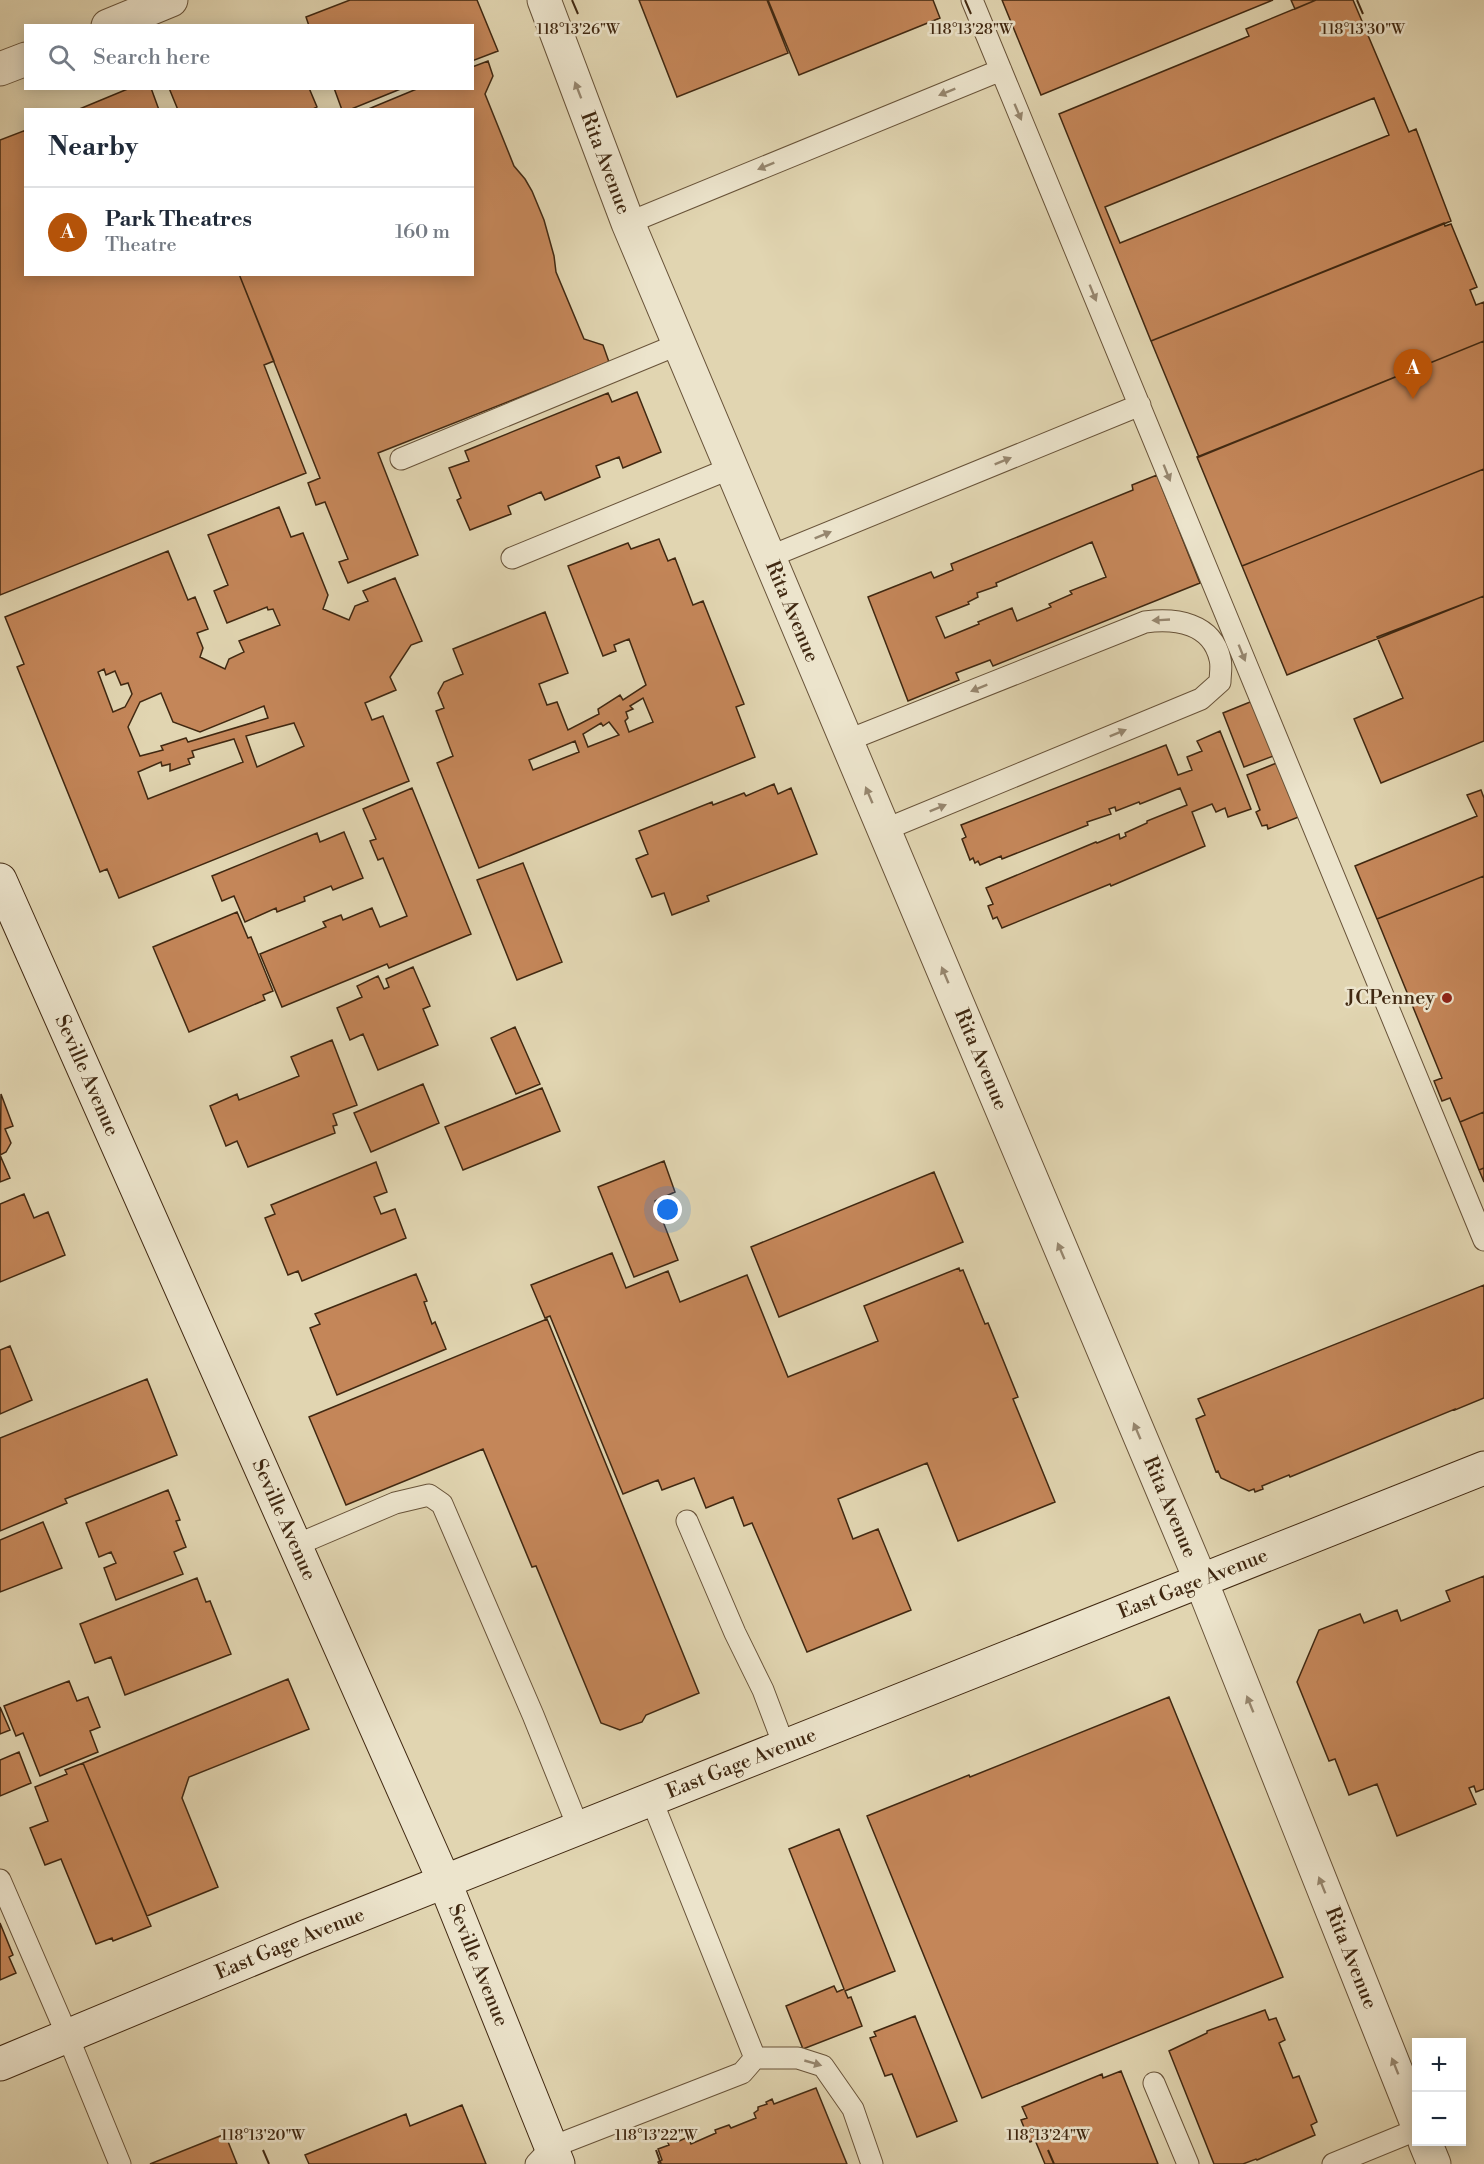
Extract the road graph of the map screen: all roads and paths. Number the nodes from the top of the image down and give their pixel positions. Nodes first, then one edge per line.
1 (171, 0) edge
2 (544, 0) edge
3 (972, 0) edge
4 (113, 24) edge
5 (24, 60) edge
6 (0, 69) edge
7 (1001, 70) junction
8 (628, 223) junction
9 (679, 344) junction
10 (1140, 405) junction
11 (401, 459) dead end
12 (731, 468) junction
13 (512, 558) dead end
14 (769, 558) junction
15 (846, 741) junction
16 (884, 830) junction
17 (0, 880) edge
18 (1484, 1239) edge
19 (1484, 1468) edge
20 (687, 1521) dead end
21 (294, 1546) junction
22 (1201, 1581) junction
23 (785, 1748) junction
24 (652, 1801) junction
25 (579, 1829) junction
26 (0, 1880) edge
27 (445, 1883) junction
28 (68, 2037) junction
29 (755, 2058) junction
30 (0, 2064) edge
31 (1154, 2083) dead end
32 (1412, 2111) edge
33 (1412, 2132) edge
34 (1427, 2146) edge
35 (549, 2158) edge
36 (120, 2164) edge
37 (872, 2164) edge
38 (1188, 2164) edge
39 (1332, 2164) edge
40 (1434, 2164) edge

1 - 4 street
8 -> 2 street, Rita Avenue
3 - 7 lane
5 - 6 street
7 -> 8 lane
7 -> 10 lane
8 - 9 street, Rita Avenue
9 - 11 lane
9 - 12 street, Rita Avenue
14 -> 10 lane
10 -> 18 lane
12 - 13 lane
12 - 14 street, Rita Avenue
14 - 15 street, Rita Avenue
16 -> 15 street, Rita Avenue
16 -> 15 lane
22 -> 16 street, Rita Avenue
17 - 21 street, Seville Avenue
19 - 22 street, East Gage Avenue
20 - 23 lane
21 - 25 lane
21 - 27 street, Seville Avenue
22 - 23 street, East Gage Avenue
32 -> 22 street, Rita Avenue
23 - 24 street, East Gage Avenue
24 - 25 street, East Gage Avenue
24 - 29 lane
25 - 27 street, East Gage Avenue
26 - 28 lane
27 - 28 street, East Gage Avenue
27 - 35 street, Seville Avenue
28 - 30 street, East Gage Avenue
28 - 36 lane
29 - 35 lane
29 -> 37 lane
31 - 38 lane
33 - 39 lane
34 - 40 street

